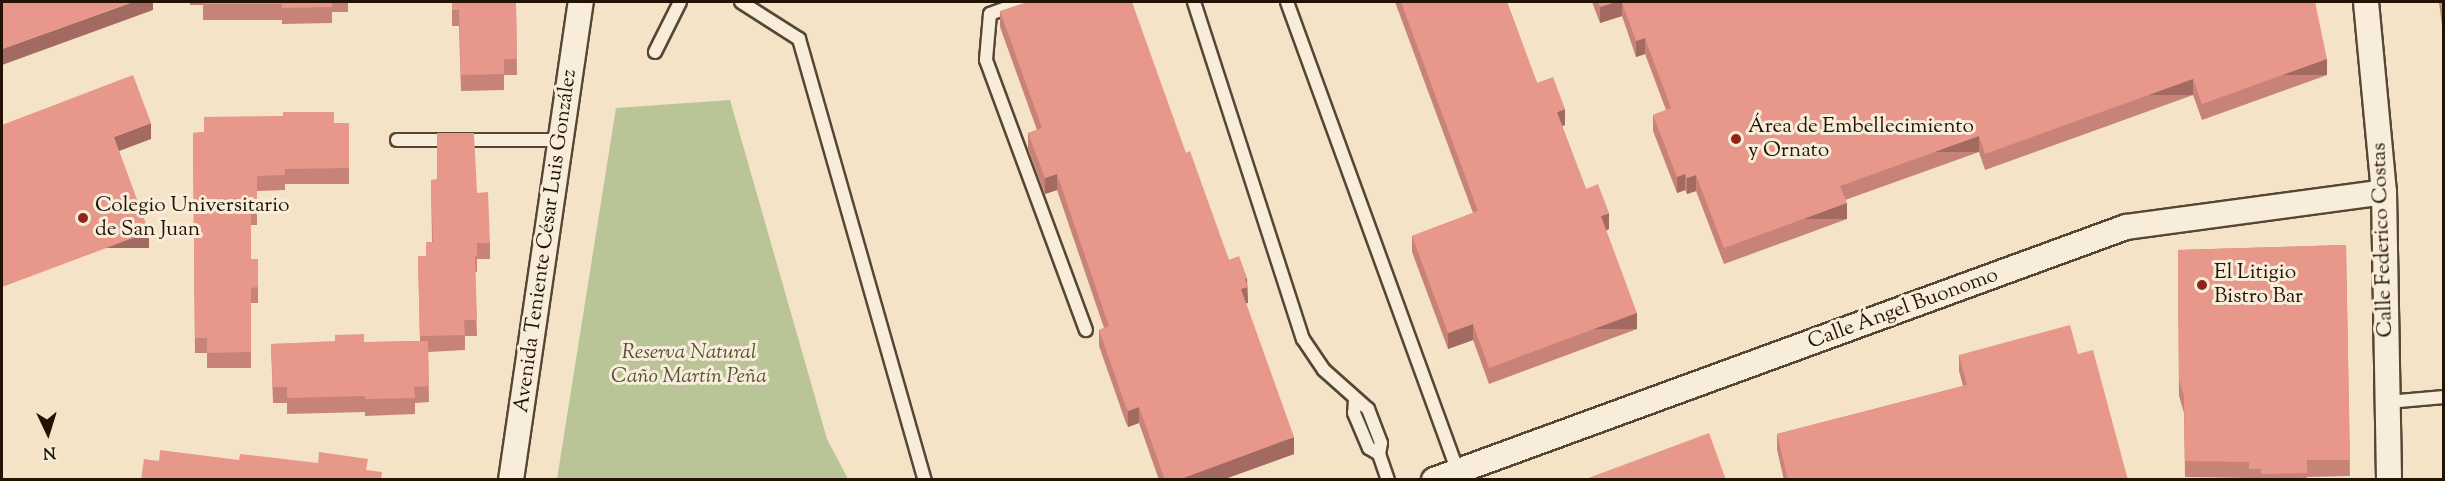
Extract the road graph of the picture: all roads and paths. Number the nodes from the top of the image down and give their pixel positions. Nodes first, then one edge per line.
1 (581, 2) edge
2 (680, 2) edge
3 (741, 2) edge
4 (1023, 2) edge
5 (1194, 2) edge
6 (1287, 2) edge
7 (2366, 2) edge
8 (655, 52) dead end
9 (397, 140) dead end
10 (561, 140) junction
11 (2384, 192) junction
12 (1086, 330) dead end
13 (2444, 397) edge
14 (2388, 402) junction
15 (1458, 471) junction
16 (511, 480) edge
17 (925, 480) edge
18 (1388, 480) edge
19 (1434, 480) edge
20 (2389, 480) edge

1 - 10 street, Avenida Teniente César Luis González
2 - 8 lane
3 - 17 lane
4 - 12 lane
5 - 18 lane
6 - 15 lane
7 - 11 street, Calle Federico Costas
9 - 10 lane
10 - 16 street, Avenida Teniente César Luis González
11 - 14 street, Calle Federico Costas
11 - 15 street, Calle Ángel Buonomo
13 - 14 lane
14 - 20 street, Calle Federico Costas
15 - 19 street, Calle Ángel Buonomo

